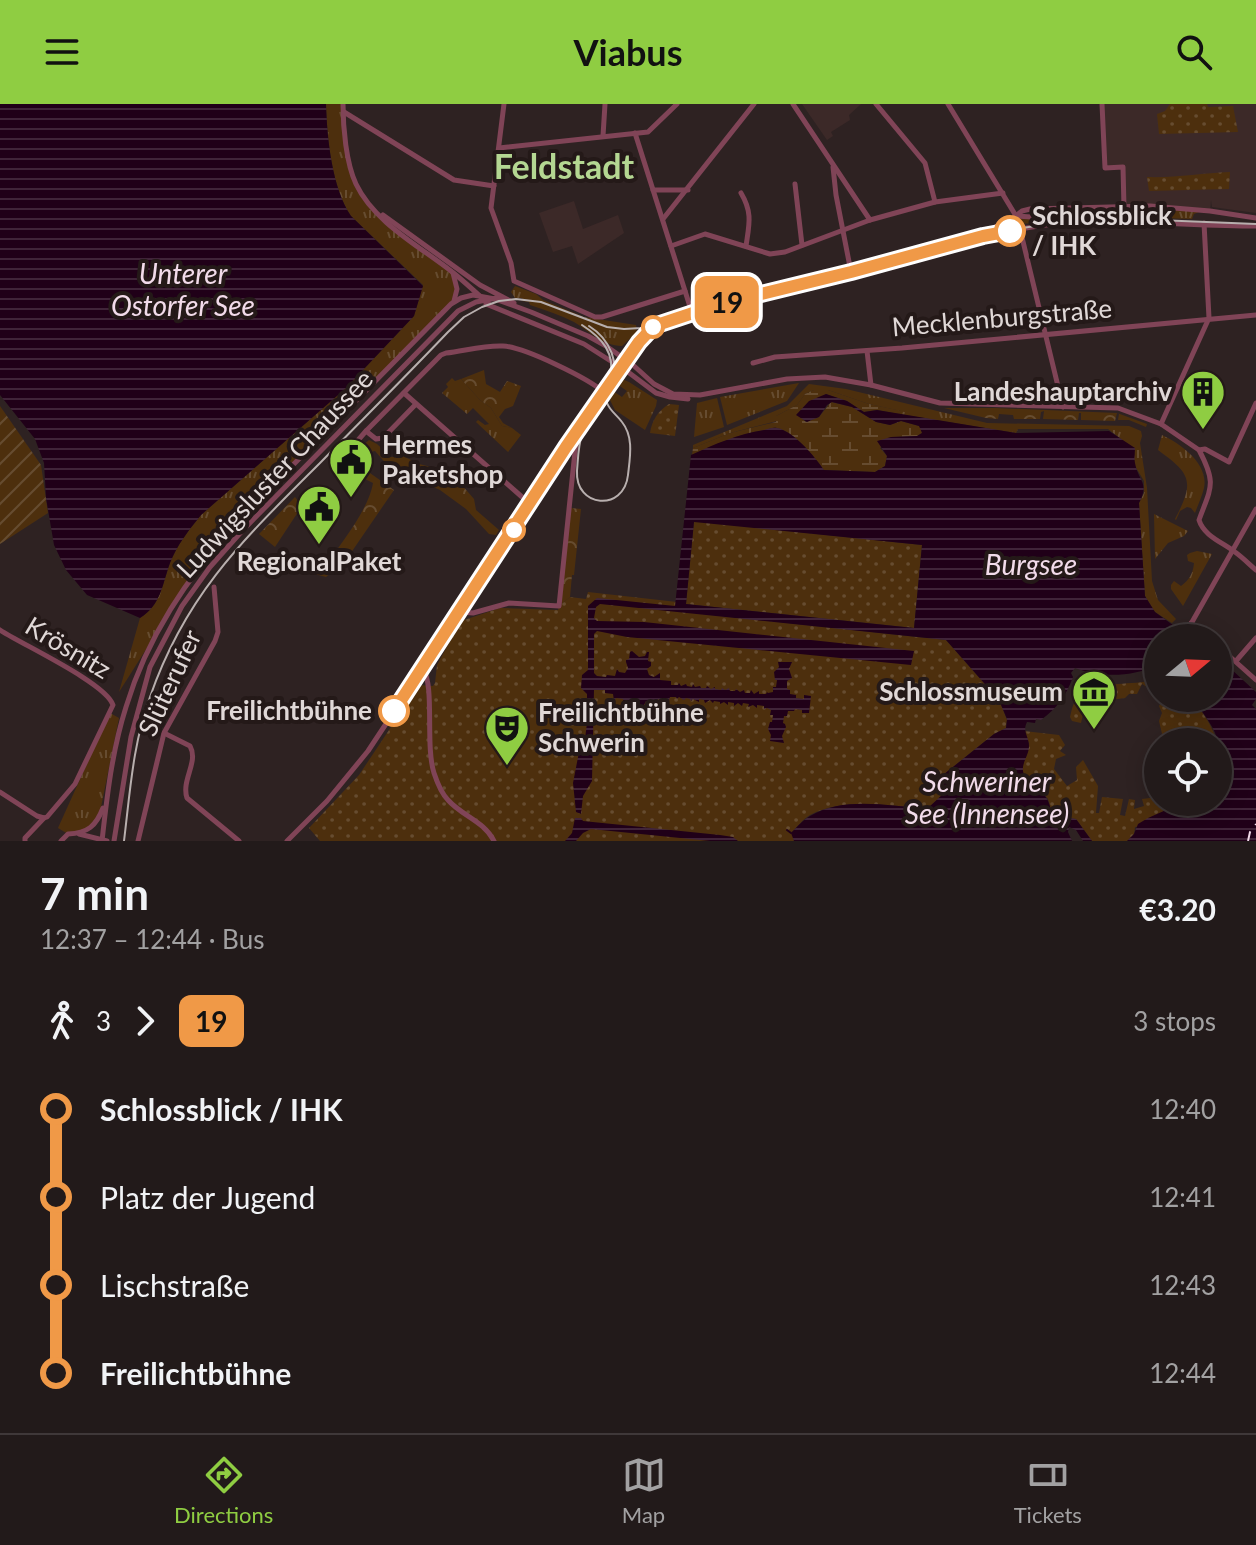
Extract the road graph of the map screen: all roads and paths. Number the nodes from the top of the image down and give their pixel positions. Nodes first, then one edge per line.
1 (504, 104) edge
2 (605, 104) edge
3 (677, 104) edge
4 (754, 104) edge
5 (793, 104) edge
6 (876, 104) edge
7 (948, 104) edge
8 (1102, 104) edge
9 (343, 108) edge
10 (635, 133) junction
11 (603, 136) junction
12 (499, 148) junction
13 (833, 164) junction
14 (795, 184) dead end
15 (494, 186) junction
16 (653, 190) junction
17 (688, 190) junction
18 (741, 193) dead end
19 (1003, 193) junction
20 (935, 202) junction
21 (373, 207) junction
22 (1124, 208) junction
23 (1016, 216) junction
24 (1256, 218) edge
25 (662, 220) junction
26 (870, 220) junction
27 (1064, 223) junction
28 (1204, 223) junction
29 (1256, 226) edge
30 (1020, 229) junction
31 (842, 230) junction
32 (968, 240) junction
33 (802, 245) junction
34 (671, 246) junction
35 (746, 246) junction
36 (452, 272) junction
37 (851, 272) junction
38 (465, 274) junction
39 (471, 288) junction
40 (685, 291) junction
41 (467, 296) junction
42 (502, 297) junction
43 (484, 300) junction
44 (454, 301) junction
45 (526, 310) junction
46 (458, 311) junction
47 (1256, 315) edge
48 (1209, 318) junction
49 (1046, 334) junction
50 (867, 351) junction
51 (627, 360) junction
52 (753, 363) dead end
53 (622, 368) junction
54 (871, 385) junction
55 (404, 393) junction
56 (605, 393) junction
57 (713, 393) junction
58 (1256, 403) edge
59 (416, 404) junction
60 (1063, 407) junction
61 (1161, 424) junction
62 (366, 431) junction
63 (577, 431) junction
64 (1199, 450) junction
65 (340, 461) dead end
66 (530, 504) junction
67 (1256, 509) edge
68 (1232, 550) junction
69 (1256, 570) edge
70 (214, 587) dead end
71 (460, 612) junction
72 (1191, 623) edge
73 (0, 630) edge
74 (1256, 638) edge
75 (1247, 648) junction
76 (1253, 652) dead end
77 (1232, 658) edge
78 (1236, 661) junction
79 (423, 669) junction
80 (1256, 680) edge
81 (164, 733) junction
82 (0, 792) edge
83 (107, 800) junction
84 (44, 818) junction
85 (78, 834) junction
86 (25, 841) edge
87 (61, 841) edge
88 (104, 841) edge
89 (114, 841) edge
90 (138, 841) edge
91 (239, 841) edge
92 (287, 841) edge
93 (494, 841) edge

1 - 12 street
2 - 11 street
3 - 10 street
4 - 17 street
5 - 13 street
6 - 20 street
7 - 19 street
8 - 22 street
9 - 15 street
9 - 21 street
10 - 11 street
10 - 16 street
11 - 12 street
12 - 15 street
13 - 26 street
13 - 31 street
14 - 33 street
15 - 40 street
16 - 17 street
16 - 25 street
17 - 25 street
18 - 35 street
19 - 20 street
19 - 23 street
20 - 26 street
21 - 36 street
21 - 38 street
22 - 23 street
22 - 24 street
23 - 27 street
23 - 32 street
25 - 34 street
26 - 31 street
27 - 28 street
27 - 30 street
28 - 29 street
28 - 48 street
30 - 32 street
30 - 49 street
31 - 33 street
31 - 37 street
32 - 37 street
33 - 35 street
34 - 35 street
34 - 40 street
36 - 39 street
36 - 44 street
37 - 40 street
38 - 39 street
38 - 42 street
39 - 41 street
39 - 42 street
39 - 43 street
41 - 43 street
41 - 44 street
41 - 46 street
42 - 43 street, Ludwigsluster Chaussee
42 - 45 street
43 - 45 street
43 - 46 street, Ludwigsluster Chaussee
43 - 53 street
44 - 83 street, Ludwigsluster Chaussee
45 - 51 street
46 - 89 street, Ludwigsluster Chaussee
47 - 48 street, Mecklenburgstraße
48 - 49 street, Mecklenburgstraße
48 - 61 street
49 - 50 street, Mecklenburgstraße
49 - 60 street
50 - 52 street, Mecklenburgstraße
50 - 54 street
51 - 53 street
51 - 57 street
53 - 56 street
53 - 57 street
54 - 57 street
54 - 60 street
55 - 56 street
55 - 59 street
55 - 62 street
56 - 63 street
58 - 64 street
59 - 62 street
59 - 66 street
60 - 61 street
61 - 64 street
62 - 65 street
63 - 66 street
63 - 71 street
64 - 68 street
66 - 71 street
67 - 68 street
68 - 69 street
68 - 72 street
70 - 81 street, Slüterufer
71 - 79 street
73 - 84 street, Krösnitz
74 - 75 street
75 - 76 street
75 - 78 street
77 - 78 street
78 - 80 street
79 - 92 street
79 - 93 street
81 - 90 street, Slüterufer
81 - 91 street
82 - 84 street
83 - 85 street
83 - 88 street, Ludwigsluster Chaussee
84 - 86 street
85 - 87 street
85 - 88 street

